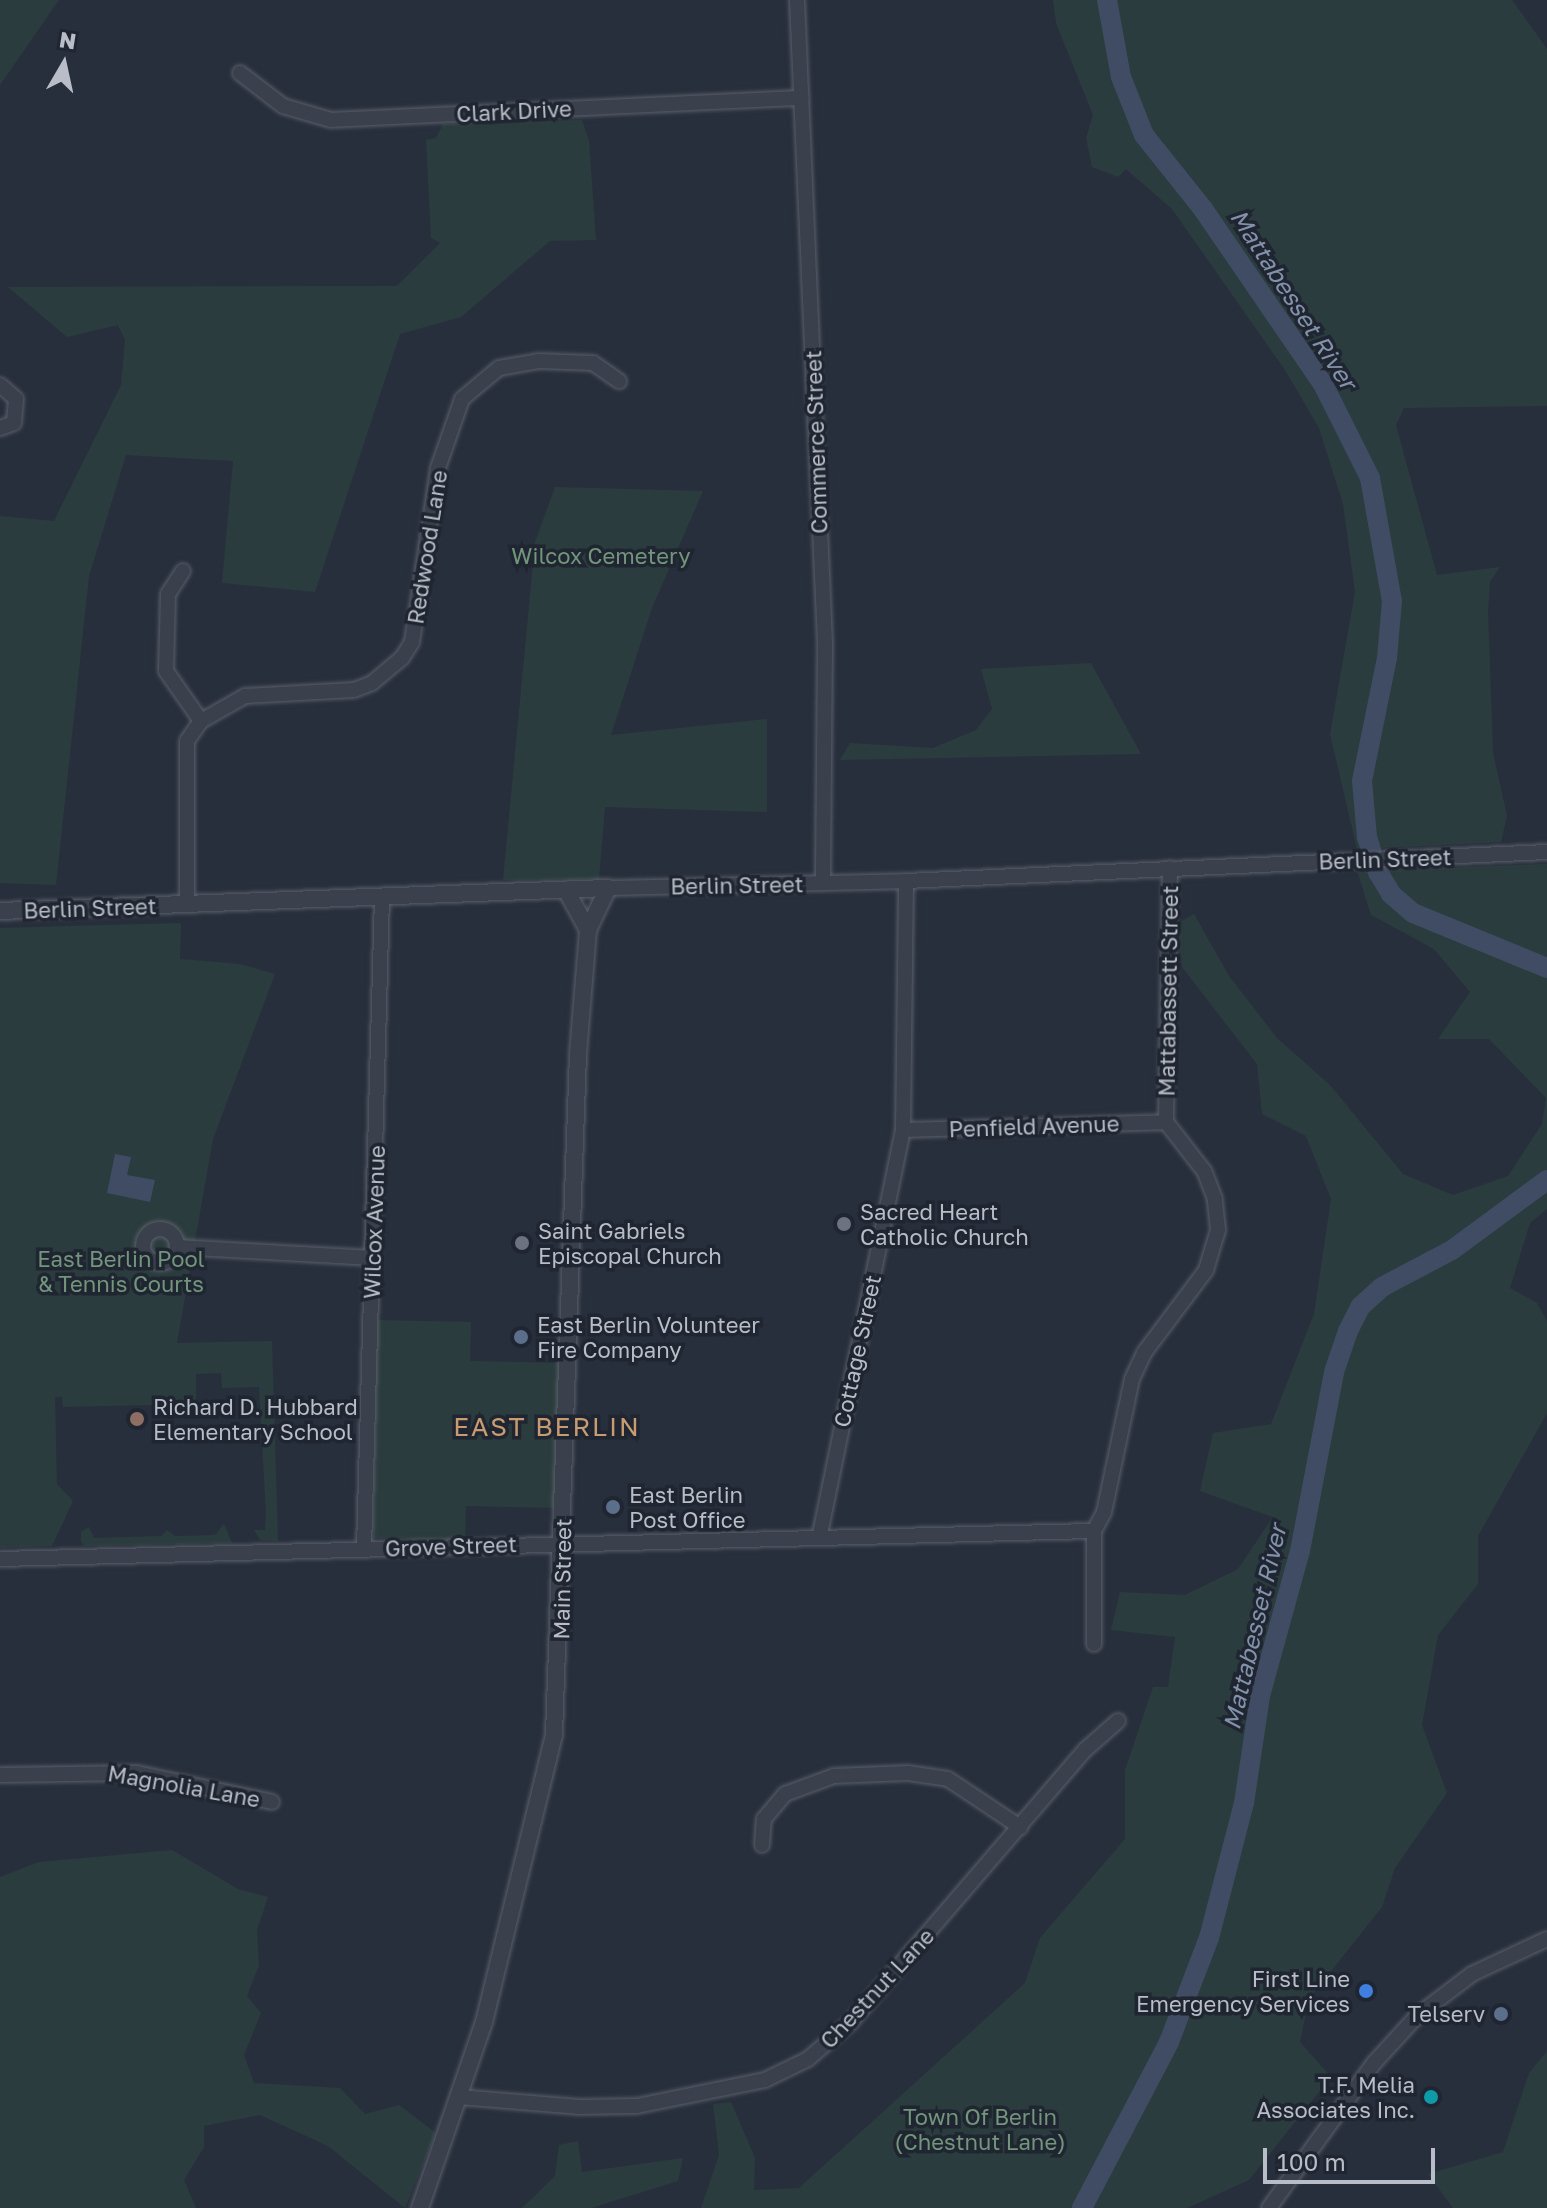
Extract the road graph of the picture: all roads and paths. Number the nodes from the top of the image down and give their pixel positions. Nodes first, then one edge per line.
1 (797, 0) edge
2 (240, 73) dead end
3 (801, 98) junction
4 (619, 381) dead end
5 (0, 385) edge
6 (0, 428) edge
7 (183, 571) dead end
8 (201, 721) junction
9 (1547, 852) edge
10 (1170, 868) junction
11 (906, 881) junction
12 (823, 883) junction
13 (608, 888) junction
14 (566, 890) junction
15 (382, 896) junction
16 (187, 904) junction
17 (0, 911) edge
18 (588, 930) junction
19 (1166, 1122) junction
20 (903, 1130) junction
21 (177, 1247) dead end
22 (373, 1258) junction
23 (1094, 1531) junction
24 (820, 1534) junction
25 (562, 1543) junction
26 (364, 1549) junction
27 (0, 1559) edge
28 (1094, 1644) dead end
29 (1118, 1721) dead end
30 (0, 1775) edge
31 (272, 1802) dead end
32 (1020, 1827) junction
33 (762, 1845) dead end
34 (1547, 1939) edge
35 (459, 2097) junction
36 (420, 2208) edge
37 (1269, 2208) edge

1 - 3 street, Commerce Street
2 - 3 street, Clark Drive
3 - 12 street, Commerce Street
4 - 8 street, Redwood Lane
5 - 6 street
7 - 8 street
8 - 16 street
9 - 10 street, Berlin Street
10 - 11 street, Berlin Street
10 - 19 street, Mattabassett Street
11 - 12 street, Berlin Street
11 - 20 street, Cottage Street
12 - 13 street, Berlin Street
13 - 14 street, Berlin Street
13 - 18 street, Main Street
14 - 15 street, Berlin Street
14 - 18 street
15 - 16 street, Berlin Street
15 - 22 street, Wilcox Avenue
16 - 17 street, Berlin Street
18 - 25 street, Main Street
19 - 20 street, Penfield Avenue
19 - 23 street, Mattabassett Street
20 - 24 street, Cottage Street
21 - 22 street
22 - 26 street, Wilcox Avenue
23 - 24 street, Grove Street
23 - 28 street, Mattabassett Street
24 - 25 street, Grove Street
25 - 26 street, Grove Street
25 - 35 street, Main Street
26 - 27 street, Grove Street
29 - 32 street, Chestnut Lane
30 - 31 street, Magnolia Lane
32 - 33 street
32 - 35 street, Chestnut Lane
34 - 37 street
35 - 36 street, Main Street

